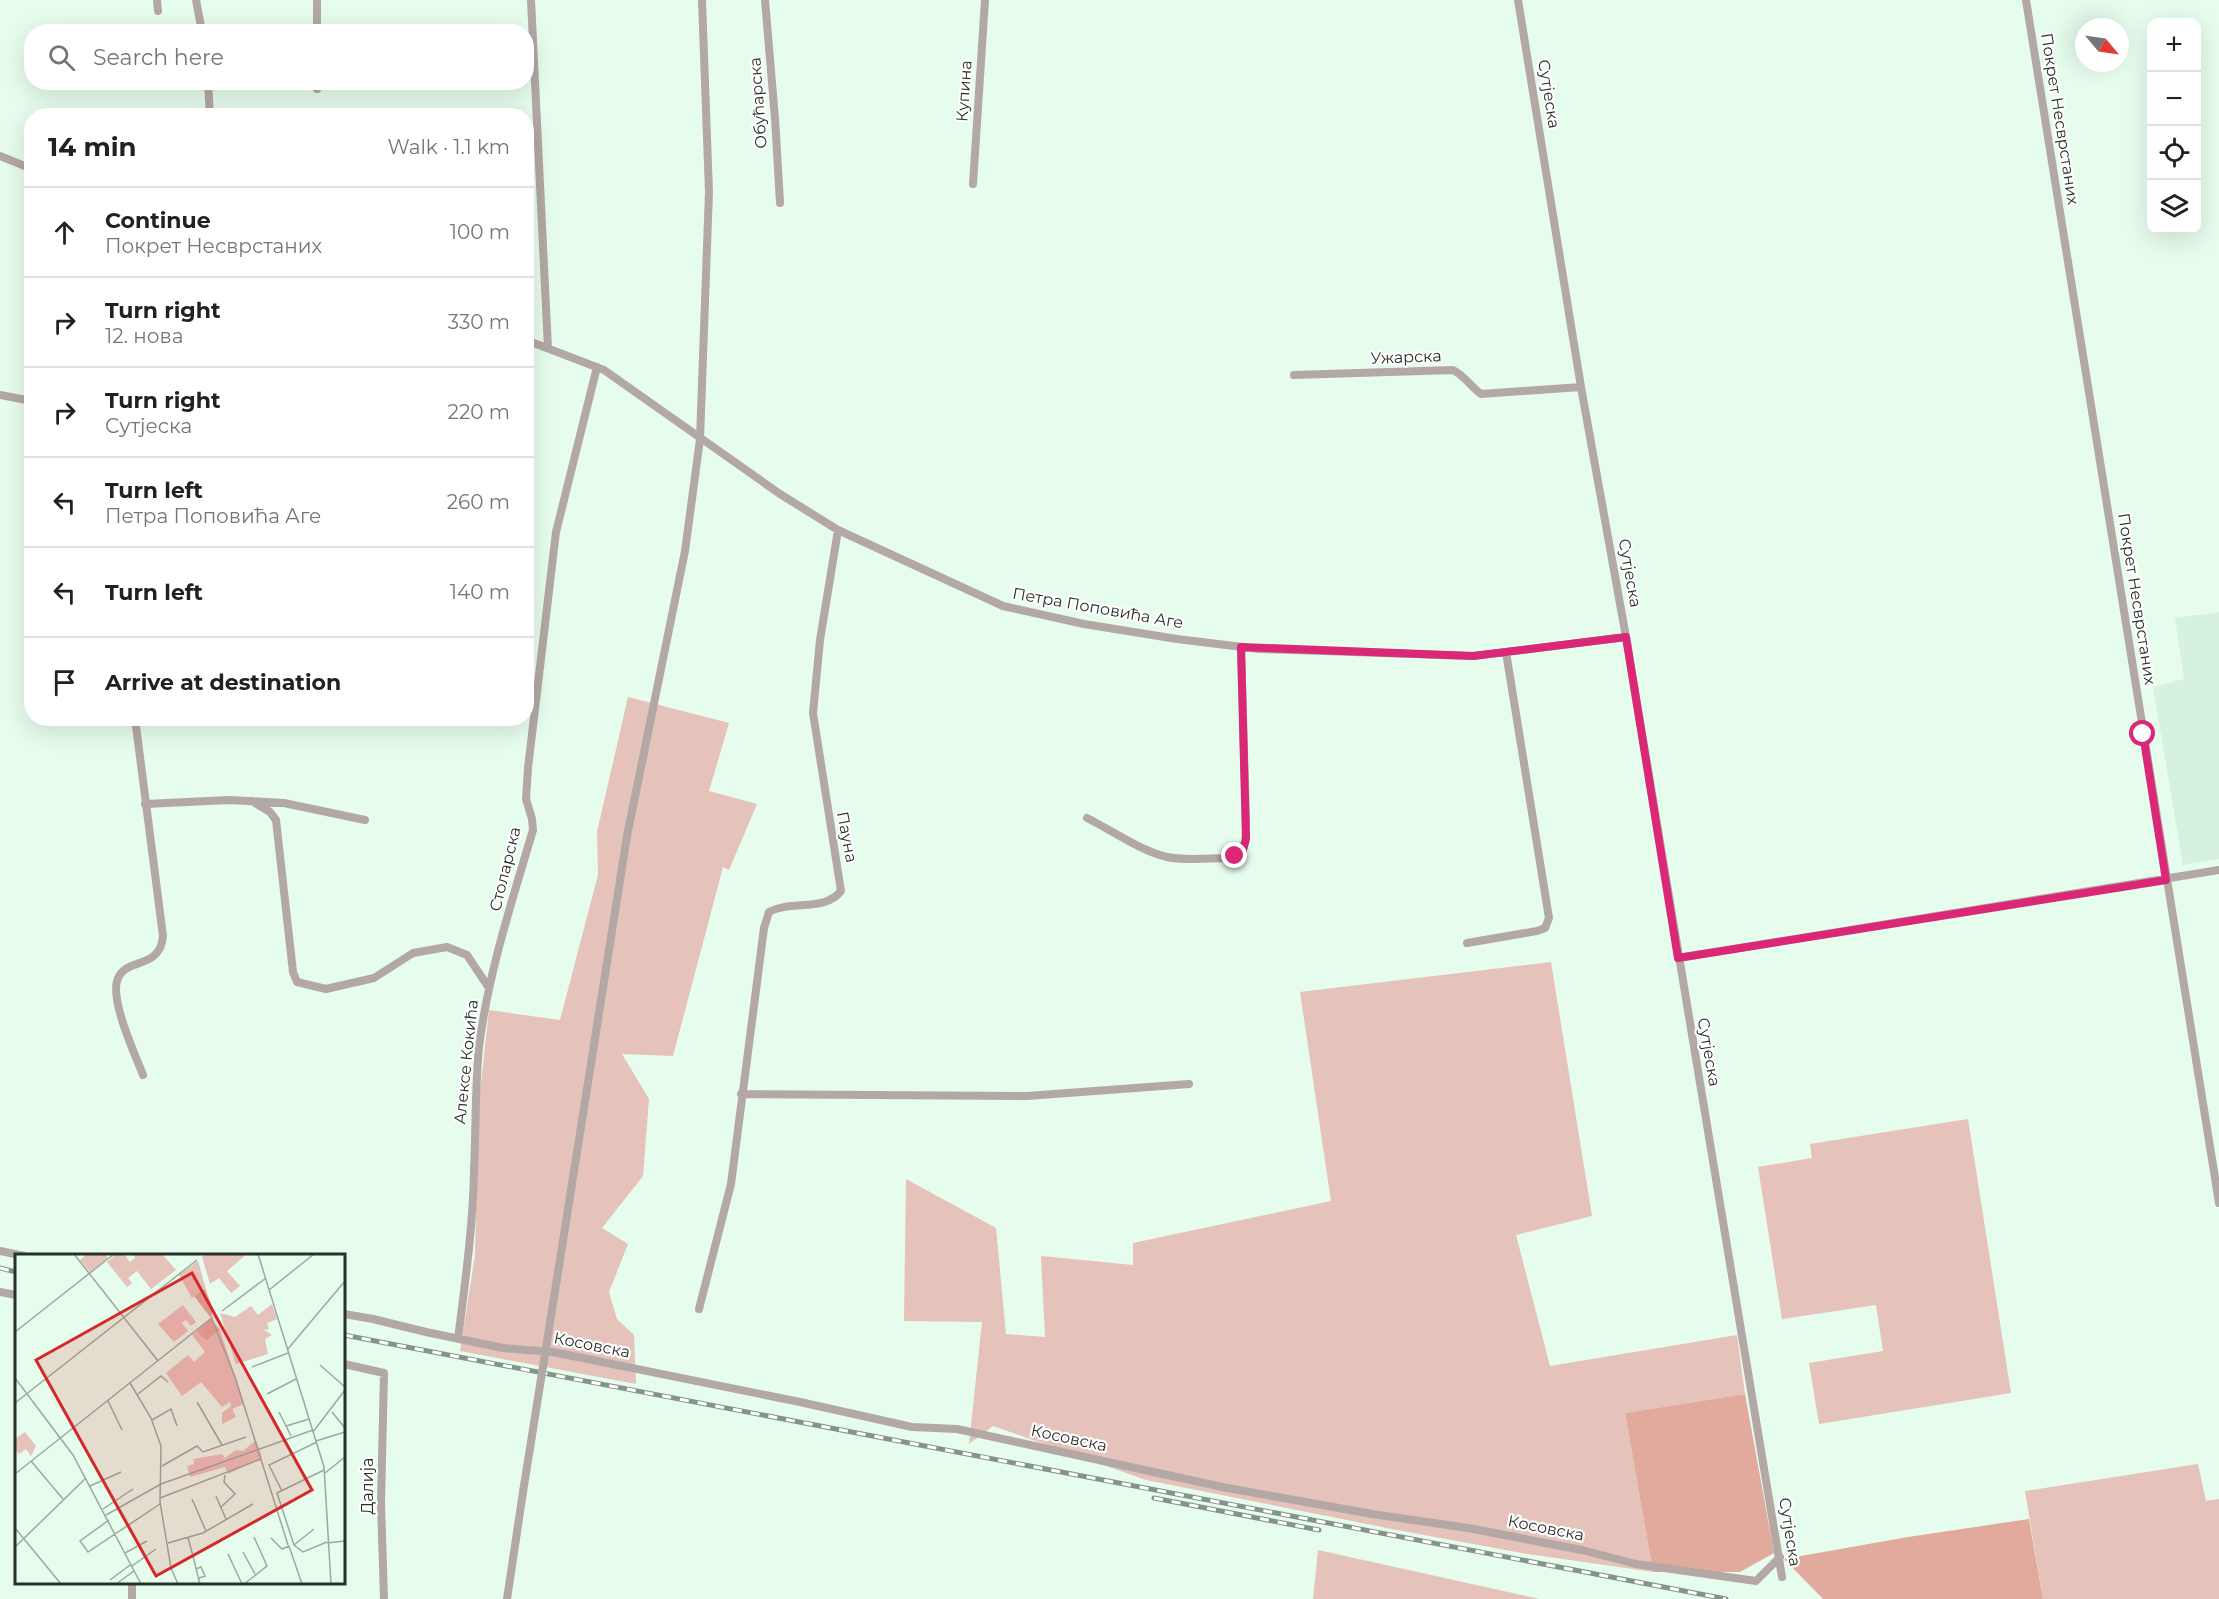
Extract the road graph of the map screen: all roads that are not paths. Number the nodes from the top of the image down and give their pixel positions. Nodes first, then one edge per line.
1 (157, 0) edge
2 (196, 0) edge
3 (317, 0) edge
4 (531, 0) edge
5 (702, 0) edge
6 (765, 0) edge
7 (986, 0) edge
8 (1518, 0) edge
9 (2026, 0) edge
10 (158, 11) dead end
11 (200, 24) edge
12 (317, 24) edge
13 (532, 24) edge
14 (534, 61) edge
15 (208, 90) edge
16 (210, 108) edge
17 (0, 156) edge
18 (24, 166) edge
19 (973, 184) dead end
20 (780, 203) dead end
21 (534, 343) edge
22 (548, 348) junction
23 (597, 367) junction
24 (1294, 375) dead end
25 (1581, 387) junction
26 (0, 394) edge
27 (24, 399) edge
28 (700, 439) junction
29 (838, 530) junction
30 (1626, 637) junction
31 (1241, 647) junction
32 (1506, 652) junction
33 (534, 716) edge
34 (136, 726) edge
35 (533, 726) edge
36 (252, 801) junction
37 (145, 804) junction
38 (1087, 818) dead end
39 (365, 820) dead end
40 (2219, 870) edge
41 (2166, 880) junction
42 (1467, 943) dead end
43 (1678, 958) junction
44 (489, 988) junction
45 (143, 1075) dead end
46 (1189, 1084) dead end
47 (741, 1094) junction
48 (2219, 1203) edge
49 (0, 1251) edge
50 (15, 1254) edge
51 (0, 1292) edge
52 (15, 1295) edge
53 (699, 1309) dead end
54 (345, 1314) edge
55 (458, 1339) junction
56 (345, 1364) edge
57 (1780, 1557) junction
58 (1782, 1577) dead end
59 (384, 1599) edge
60 (507, 1599) edge

1 - 10 street
2 - 11 street
3 - 12 street
4 - 13 street
5 - 28 street
6 - 20 street, Обућарска
7 - 19 street, Купина
8 - 25 street, Сутјеска
9 - 41 street, Покрет Несврстаних
14 - 22 street
15 - 16 street
17 - 18 street
21 - 22 street, Петра Поповића Аге
22 - 23 street, Петра Поповића Аге
23 - 28 street, Петра Поповића Аге
23 - 33 street, Столарска
24 - 25 street, Ужарска
25 - 30 street, Сутјеска
26 - 27 street
28 - 29 street, Петра Поповића Аге
28 - 60 street, bridge
29 - 31 street, Петра Поповића Аге
29 - 47 street, Пауна
30 - 32 street, Петра Поповића Аге
30 - 43 street, Сутјеска
31 - 32 street, Петра Поповића Аге
31 - 38 street
32 - 42 street
34 - 37 street
35 - 44 street, Столарска
36 - 37 street
36 - 39 street
36 - 44 street, Алексе Кокића
37 - 45 street
40 - 41 street
41 - 43 street
41 - 48 street, Покрет Несврстаних
43 - 57 street, Сутјеска
44 - 55 street, Алексе Кокића
46 - 47 street
47 - 53 street, Пауна
49 - 50 street
51 - 52 street
54 - 55 street, Косовска
55 - 57 street, Косовска
56 - 59 street, Далија
57 - 58 street, Сутјеска

